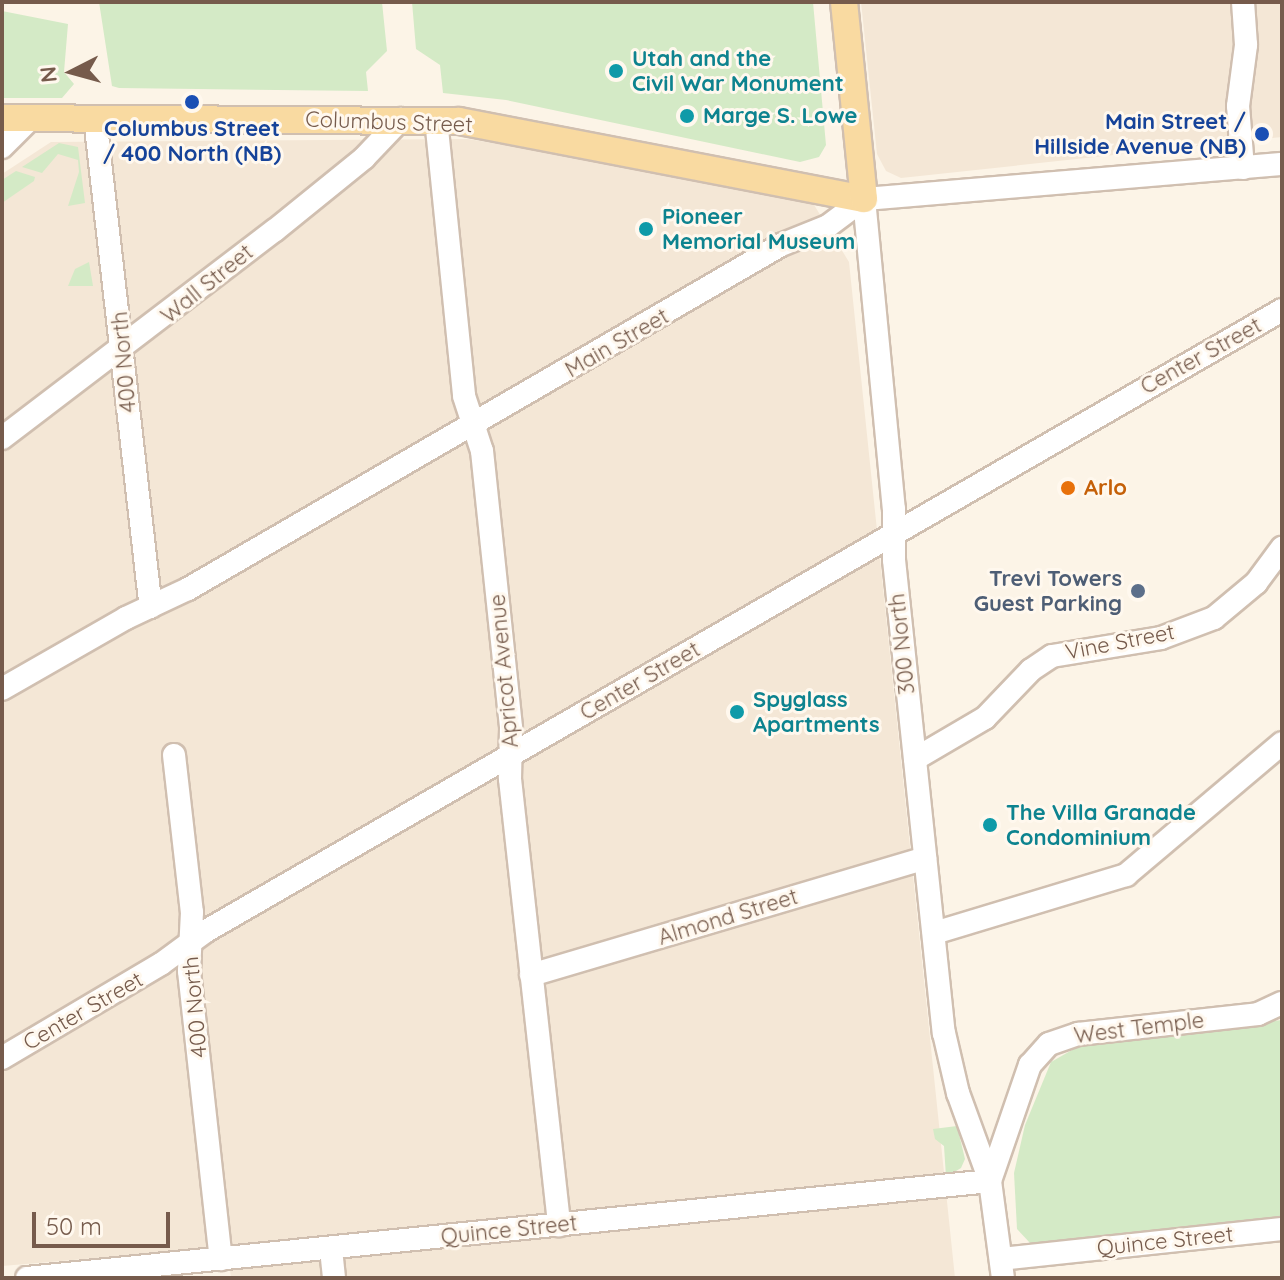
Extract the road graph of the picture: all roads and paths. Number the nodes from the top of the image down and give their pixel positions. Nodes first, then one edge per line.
1 (844, 2) edge
2 (1243, 2) edge
3 (2, 118) edge
4 (95, 118) junction
5 (30, 119) junction
6 (401, 119) junction
7 (436, 119) junction
8 (2, 147) edge
9 (1282, 164) edge
10 (1243, 168) junction
11 (864, 199) junction
12 (1282, 310) edge
13 (123, 350) junction
14 (474, 426) junction
15 (2, 438) edge
16 (894, 533) junction
17 (1282, 548) edge
18 (151, 607) junction
19 (2, 689) edge
20 (1282, 743) edge
21 (512, 754) junction
22 (174, 755) dead end
23 (915, 759) junction
24 (925, 858) junction
25 (934, 933) junction
26 (190, 943) junction
27 (531, 975) junction
28 (1282, 1003) edge
29 (2, 1058) edge
30 (990, 1181) junction
31 (559, 1225) junction
32 (1282, 1229) edge
33 (331, 1249) junction
34 (221, 1259) junction
35 (1002, 1268) edge
36 (27, 1278) edge
37 (334, 1278) edge

1 - 11 main road, 300 North
2 - 10 street
3 - 5 main road, Columbus Street
4 - 5 main road, Columbus Street
4 - 6 main road, Columbus Street
4 - 13 street, 400 North
5 - 8 street
6 - 7 main road, Columbus Street
6 - 13 street, Wall Street
7 - 11 main road, Columbus Street
7 - 14 street, Apricot Avenue
9 - 10 street
10 - 11 street
11 - 14 street, Main Street
11 - 16 street, 300 North
12 - 16 street, Center Street
13 - 15 street, Wall Street
13 - 18 street, 400 North
14 - 18 street, Main Street
14 - 21 street, Apricot Avenue
16 - 21 street, Center Street
16 - 23 street, 300 North
17 - 23 street, Vine Street
18 - 19 street, Main Street
20 - 25 street
21 - 26 street, Center Street
21 - 27 street, Apricot Avenue
22 - 26 street, 400 North
23 - 24 street, 300 North
24 - 25 street, 300 North
24 - 27 street, Almond Street
25 - 30 street, 300 North
26 - 29 street, Center Street
26 - 34 street, 400 North
27 - 31 street, Apricot Avenue
28 - 30 street, West Temple
30 - 31 street, Quince Street
30 - 35 street, 300 North
31 - 33 street, Quince Street
32 - 35 street, Quince Street
33 - 34 street, Quince Street
33 - 37 street
34 - 36 street, Quince Street

